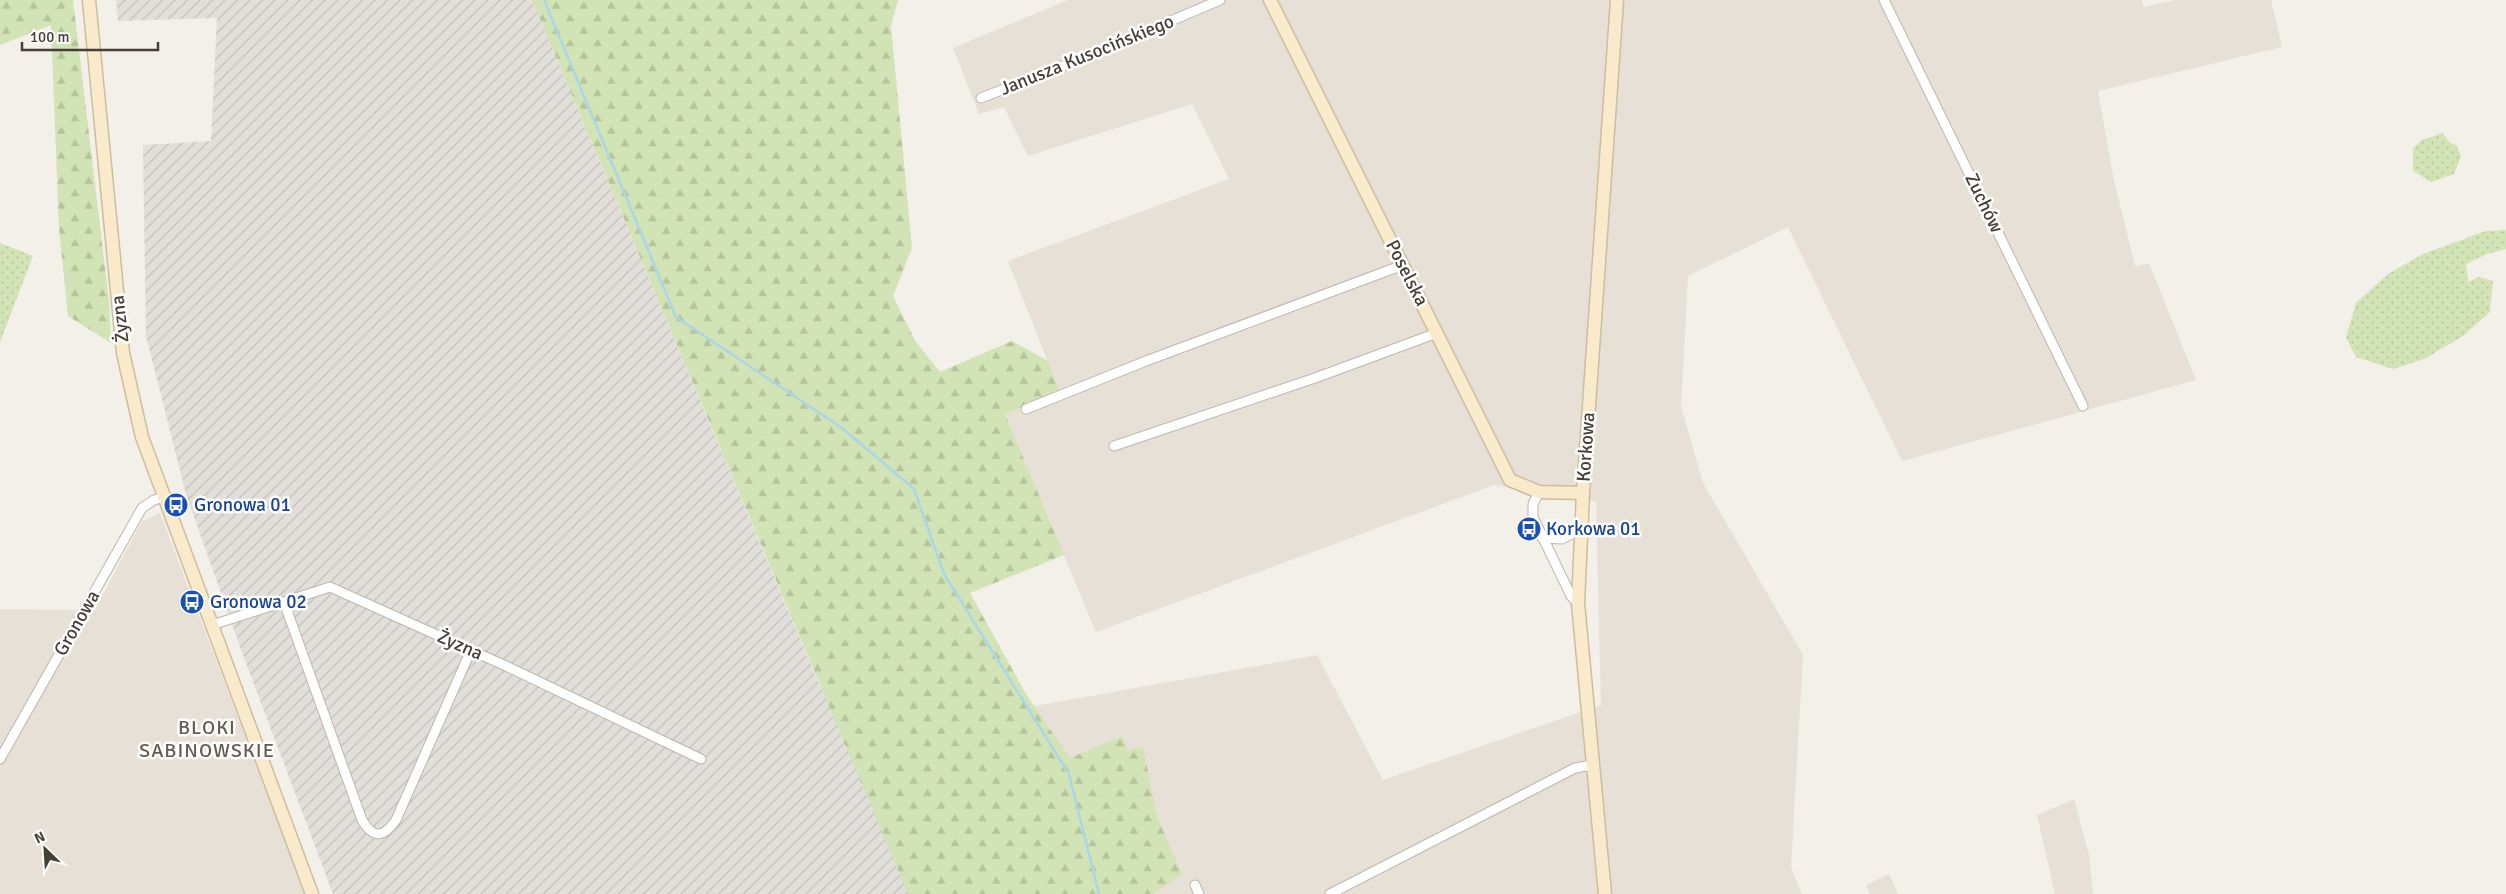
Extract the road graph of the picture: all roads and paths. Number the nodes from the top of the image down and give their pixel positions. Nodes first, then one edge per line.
1 (89, 0) edge
2 (1220, 0) edge
3 (1270, 0) edge
4 (1618, 0) edge
5 (1884, 0) edge
6 (981, 98) dead end
7 (1403, 265) junction
8 (1437, 333) junction
9 (2082, 406) dead end
10 (1026, 409) dead end
11 (1114, 446) dead end
12 (1539, 492) junction
13 (1583, 493) junction
14 (164, 497) junction
15 (1581, 529) junction
16 (1542, 538) junction
17 (284, 602) junction
18 (1578, 603) junction
19 (212, 625) junction
20 (471, 650) junction
21 (0, 759) edge
22 (701, 759) dead end
23 (1593, 765) junction
24 (1195, 885) dead end
25 (312, 894) edge
26 (1200, 894) edge
27 (1330, 894) edge
28 (1605, 894) edge

1 - 14 street, Żyzna
2 - 6 street, Janusza Kusocińskiego
3 - 7 street, Poselska
4 - 13 street, Korkowa
5 - 9 street, Zuchów
7 - 8 street, Poselska
7 - 10 street
8 - 11 street
8 - 12 street, Poselska
12 - 13 street, Poselska
12 - 16 street
13 - 15 street, Korkowa
14 - 19 street, Żyzna
14 - 21 street, Gronowa
15 - 16 street
15 - 18 street, Korkowa
16 - 18 street
17 - 19 street, Żyzna
17 - 20 street, Żyzna
17 - 20 street
18 - 23 street, Korkowa
19 - 25 street, Żyzna
20 - 22 street, Żyzna
23 - 27 street
23 - 28 street, Korkowa
24 - 26 street

